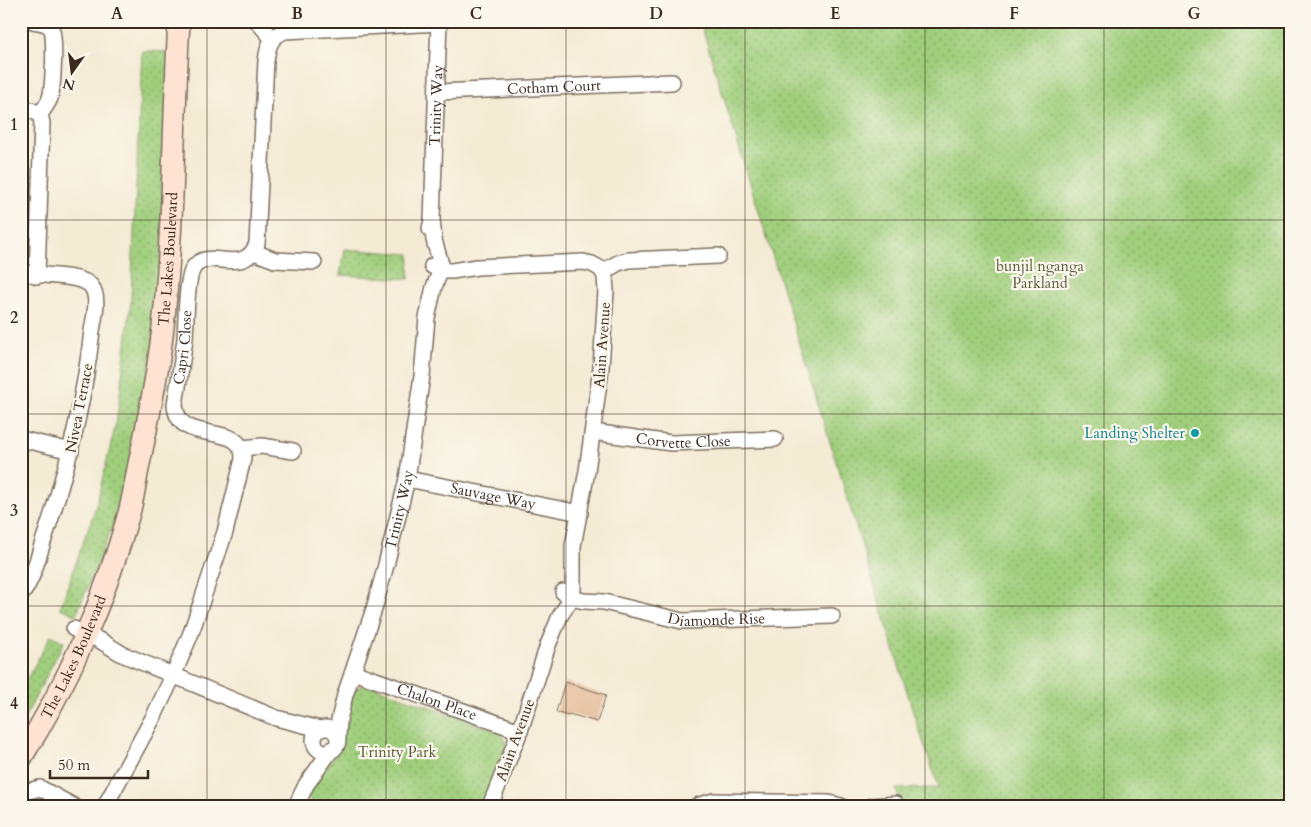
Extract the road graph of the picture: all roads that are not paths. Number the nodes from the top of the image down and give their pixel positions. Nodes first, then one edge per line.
1 (34, 21) edge
2 (170, 21) edge
3 (179, 21) edge
4 (258, 21) edge
5 (440, 22) edge
6 (272, 38) junction
7 (177, 51) junction
8 (672, 82) dead end
9 (438, 92) junction
10 (21, 106) edge
11 (40, 114) junction
12 (254, 252) junction
13 (718, 256) dead end
14 (314, 262) dead end
15 (438, 266) junction
16 (603, 272) junction
17 (21, 274) edge
18 (36, 276) junction
19 (593, 432) junction
20 (775, 438) dead end
21 (21, 439) edge
22 (242, 448) junction
23 (71, 451) junction
24 (293, 451) dead end
25 (407, 479) junction
26 (580, 513) junction
27 (569, 594) junction
28 (21, 595) edge
29 (832, 616) dead end
30 (78, 636) junction
31 (353, 672) junction
32 (173, 676) junction
33 (345, 695) junction
34 (520, 731) junction
35 (21, 734) edge
36 (318, 737) junction
37 (334, 744) junction
38 (21, 758) edge
39 (306, 785) junction
40 (21, 796) edge
41 (896, 804) dead end
42 (73, 806) edge
43 (105, 806) edge
44 (296, 806) edge
45 (490, 806) edge
46 (697, 806) edge
47 (841, 806) edge
48 (872, 806) edge

1 - 11 street
2 - 7 street, The Lakes Boulevard
3 - 7 street, The Lakes Boulevard
4 - 6 street
5 - 6 street
5 - 9 street, Trinity Way
6 - 12 street
7 - 30 street, The Lakes Boulevard
8 - 9 street, Cotham Court
9 - 15 street, Trinity Way
10 - 11 street
11 - 18 street
12 - 14 street
12 - 22 street, Capri Close
13 - 16 street
15 - 16 street
15 - 25 street, Trinity Way
16 - 19 street, Alain Avenue
17 - 18 street, Nivea Terrace
18 - 23 street, Nivea Terrace
19 - 20 street, Corvette Close
19 - 26 street, Alain Avenue
21 - 23 street
22 - 24 street
22 - 32 street
23 - 28 street, Nivea Terrace
25 - 26 street, Sauvage Way
25 - 31 street, Trinity Way
26 - 27 street, Alain Avenue
27 - 29 street, Diamonde Rise
27 - 34 street, Alain Avenue
30 - 32 street
30 - 35 street, The Lakes Boulevard
30 - 38 street, The Lakes Boulevard
31 - 33 street, Trinity Way
31 - 34 street, Chalon Place
32 - 36 street
32 - 43 street
33 - 36 street, Trinity Way
33 - 37 street, Trinity Way
34 - 45 street, Alain Avenue
36 - 37 street
36 - 37 street
36 - 39 street, Trinity Way
37 - 39 street, Trinity Way
39 - 44 street, Trinity Way
40 - 42 street
41 - 48 street
46 - 47 street

